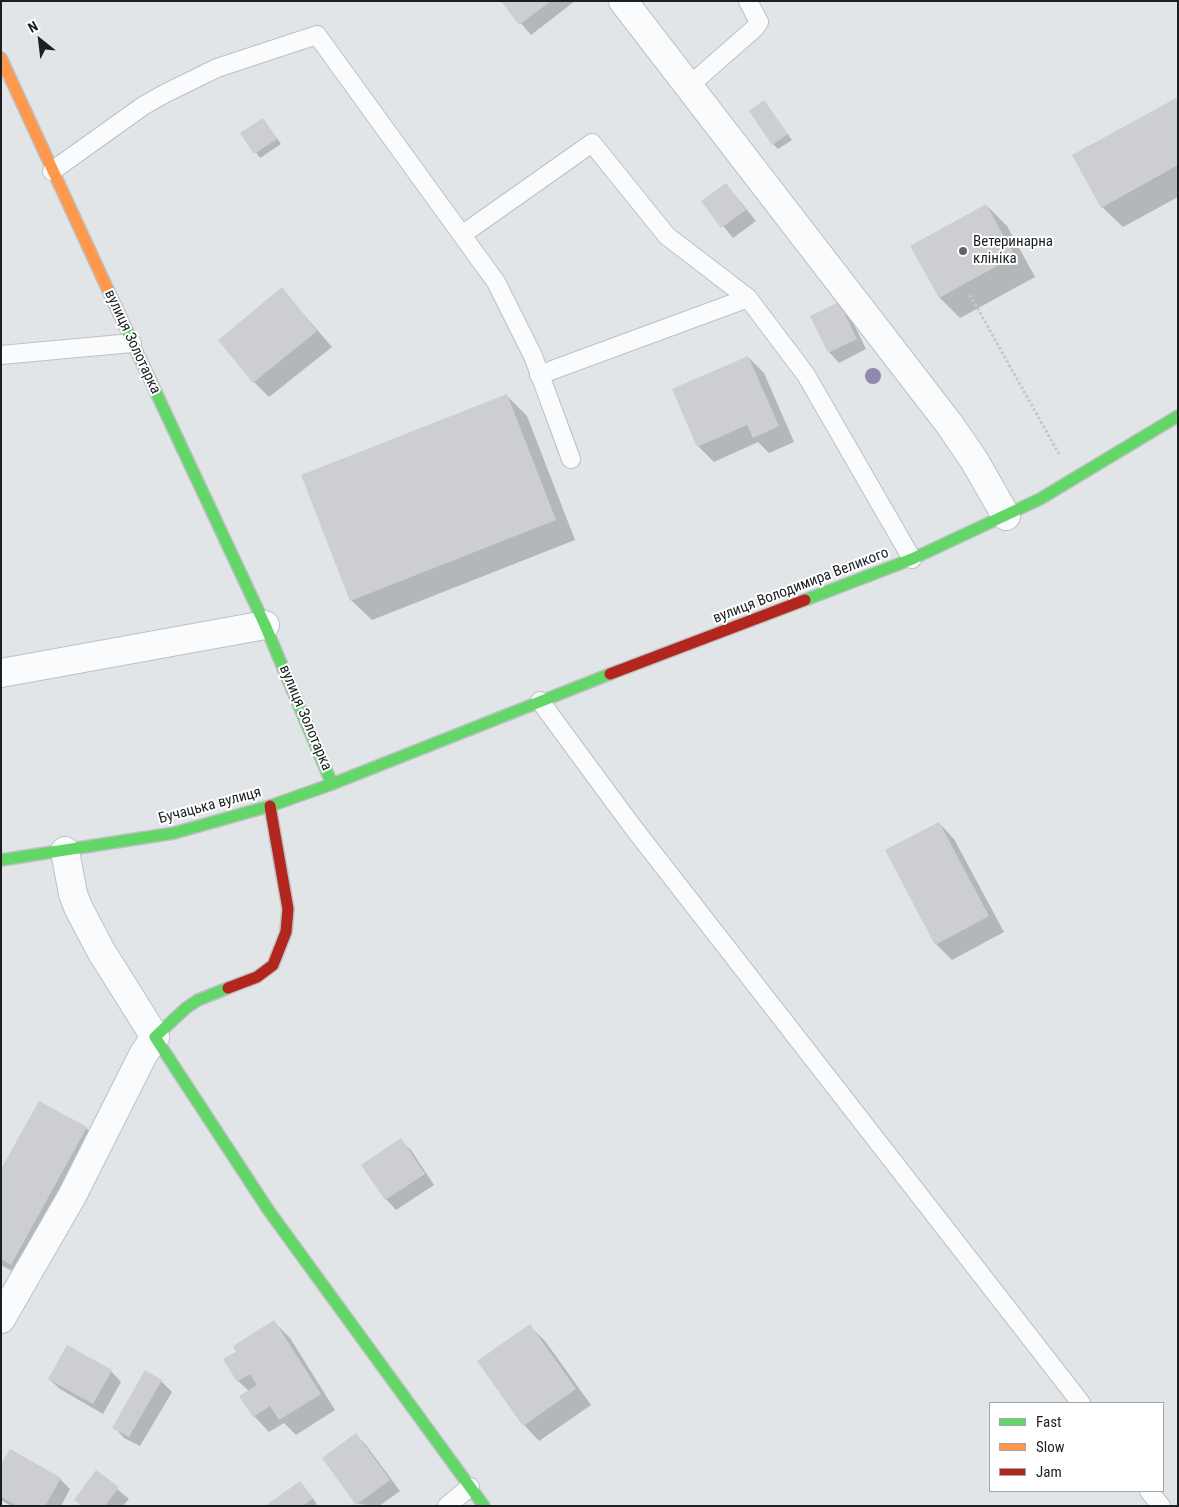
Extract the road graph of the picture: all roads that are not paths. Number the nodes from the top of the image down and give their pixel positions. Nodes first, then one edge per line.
1 (623, 1) edge
2 (748, 1) edge
3 (1, 58) edge
4 (690, 85) junction
5 (52, 171) junction
6 (463, 234) junction
7 (748, 298) junction
8 (132, 343) junction
9 (1, 355) edge
10 (539, 375) junction
11 (1178, 416) edge
12 (571, 459) dead end
13 (1006, 516) junction
14 (912, 559) junction
15 (265, 625) junction
16 (1, 673) edge
17 (540, 701) junction
18 (419, 750) joint
19 (332, 784) junction
20 (270, 806) junction
21 (65, 851) junction
22 (1, 860) edge
23 (155, 1036) junction
24 (1, 1319) edge
25 (1080, 1402) edge
26 (470, 1487) junction
27 (1150, 1492) edge
28 (447, 1506) edge
29 (484, 1506) edge
30 (1161, 1506) edge

1 - 4 street
2 - 4 lane
3 - 5 street, вулиця Золотарка
4 - 13 street
5 - 6 lane
5 - 8 street, вулиця Золотарка
6 - 7 lane
6 - 10 lane
7 - 10 lane
7 - 14 lane
8 - 9 lane
8 - 15 street, вулиця Золотарка
10 - 12 lane
11 - 13 street, вулиця Володимира Великого
13 - 14 street, вулиця Володимира Великого
14 - 17 street, вулиця Володимира Великого
15 - 16 street
15 - 19 street, вулиця Золотарка
17 - 18 street, вулиця Володимира Великого
17 - 25 lane
18 - 19 street, Бучацька вулиця
19 - 20 street, Бучацька вулиця
20 - 21 street, Бучацька вулиця
20 - 23 street
21 - 22 street, Бучацька вулиця
21 - 23 street
23 - 24 street
23 - 26 street
26 - 28 lane
26 - 29 street
27 - 30 lane

